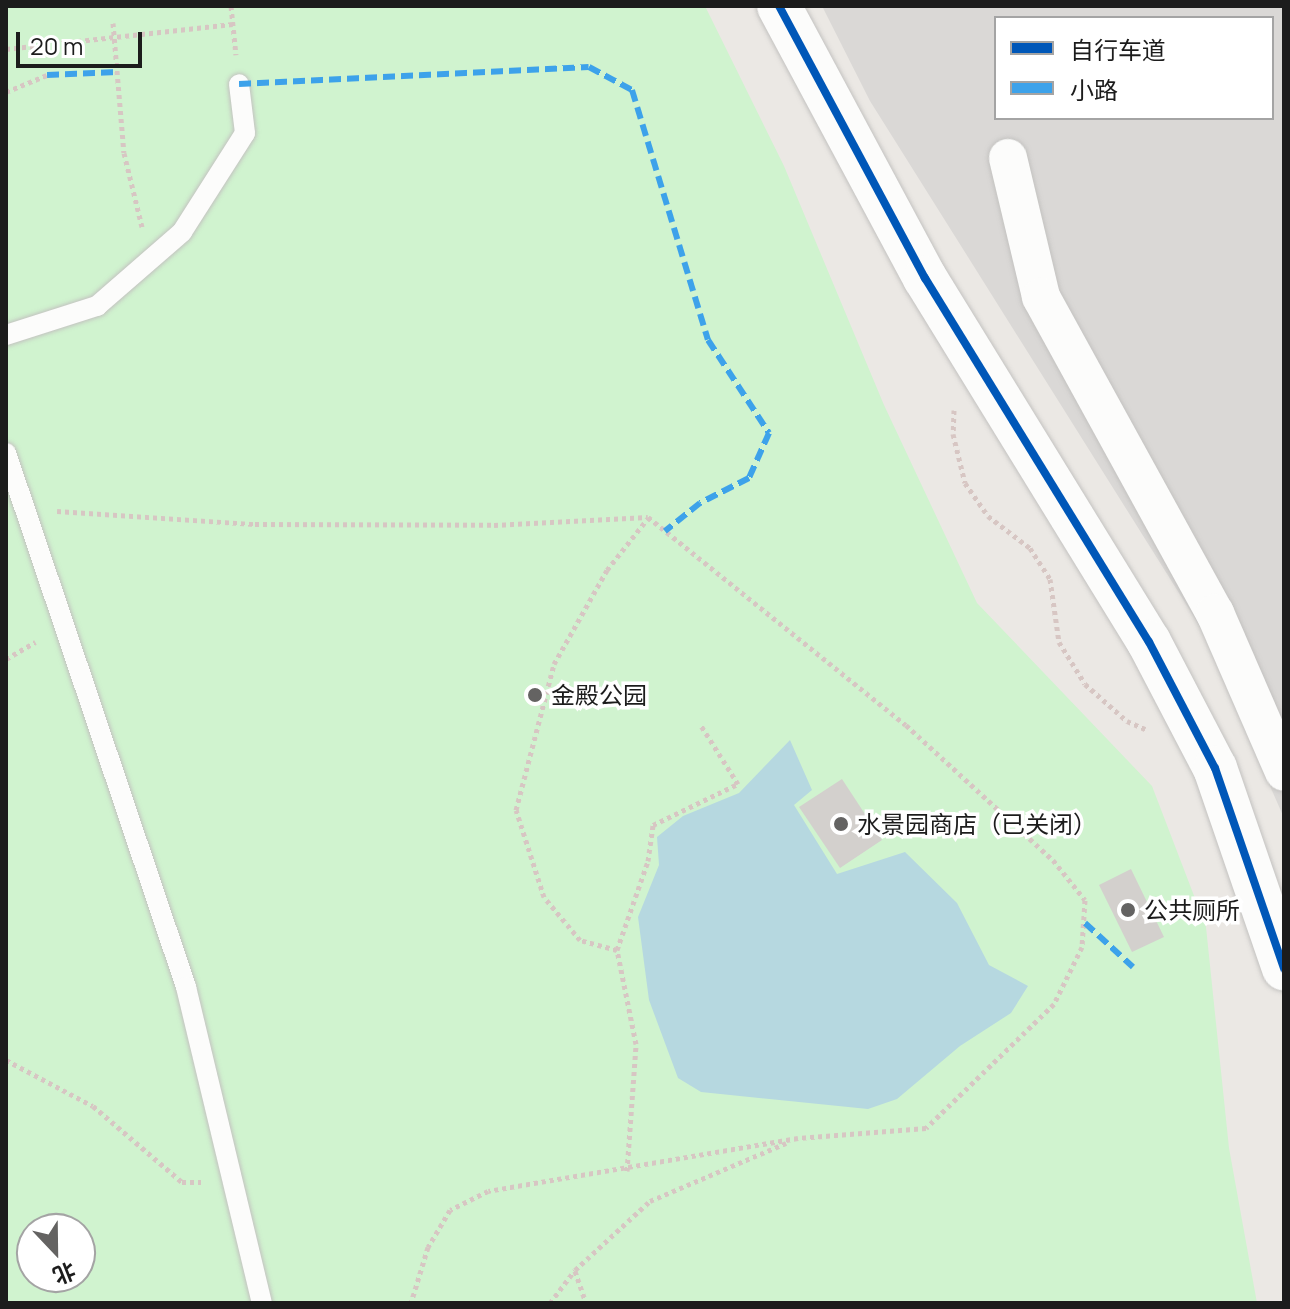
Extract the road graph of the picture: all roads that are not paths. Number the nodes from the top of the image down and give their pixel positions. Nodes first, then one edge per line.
1 (779, 6) edge
2 (239, 84) dead end
3 (1008, 158) dead end
4 (6, 335) edge
5 (6, 453) edge
6 (1284, 772) edge
7 (1284, 968) edge
8 (262, 1303) edge

1 - 7 street
2 - 4 lane
3 - 6 street
5 - 8 lane

